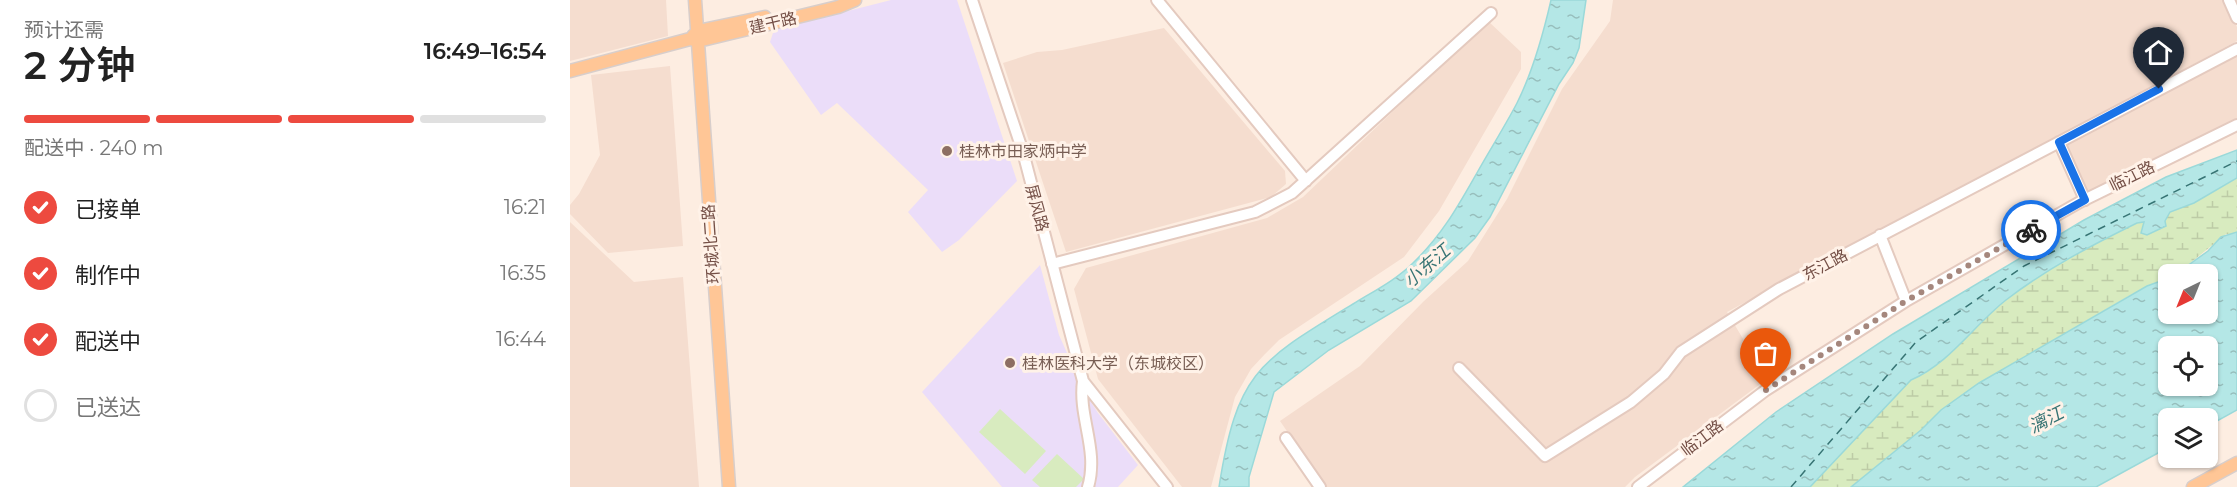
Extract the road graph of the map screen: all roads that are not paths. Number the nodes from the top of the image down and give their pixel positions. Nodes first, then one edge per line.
1 (687, 0) edge
2 (695, 0) edge
3 (853, 0) edge
4 (972, 0) edge
5 (1157, 0) edge
6 (2231, 0) edge
7 (2237, 8) edge
8 (1491, 13) dead end
9 (2237, 18) edge
10 (696, 37) junction
11 (2237, 49) edge
12 (570, 70) edge
13 (2237, 125) edge
14 (2059, 142) junction
15 (1306, 181) junction
16 (2085, 200) junction
17 (1880, 235) junction
18 (1052, 264) junction
19 (1906, 301) junction
20 (1459, 368) dead end
21 (1083, 381) junction
22 (1287, 438) dead end
23 (2237, 463) edge
24 (721, 487) edge
25 (729, 487) edge
26 (1088, 487) edge
27 (1167, 487) edge
28 (1320, 487) edge
29 (1638, 487) edge
30 (2193, 487) edge

1 - 10 main road, 环城北二路
2 - 10 main road, 环城北二路
3 - 10 main road, 建干路
4 - 18 street, 屏风路
5 - 15 street
6 - 7 street
6 - 9 street
8 - 15 street
10 - 12 main road, 建干路
10 - 24 main road, 环城北二路
10 - 25 main road, 环城北二路
11 - 14 street, 东江路
13 - 16 street, 临江路
14 - 16 street
14 - 17 street, 东江路
15 - 18 street
16 - 19 street, 临江路
17 - 19 street
17 - 20 street, 东江路
18 - 21 street, 屏风路
19 - 29 street, 临江路
21 - 26 street, 屏风路
21 - 27 street
22 - 28 street
23 - 30 main road

